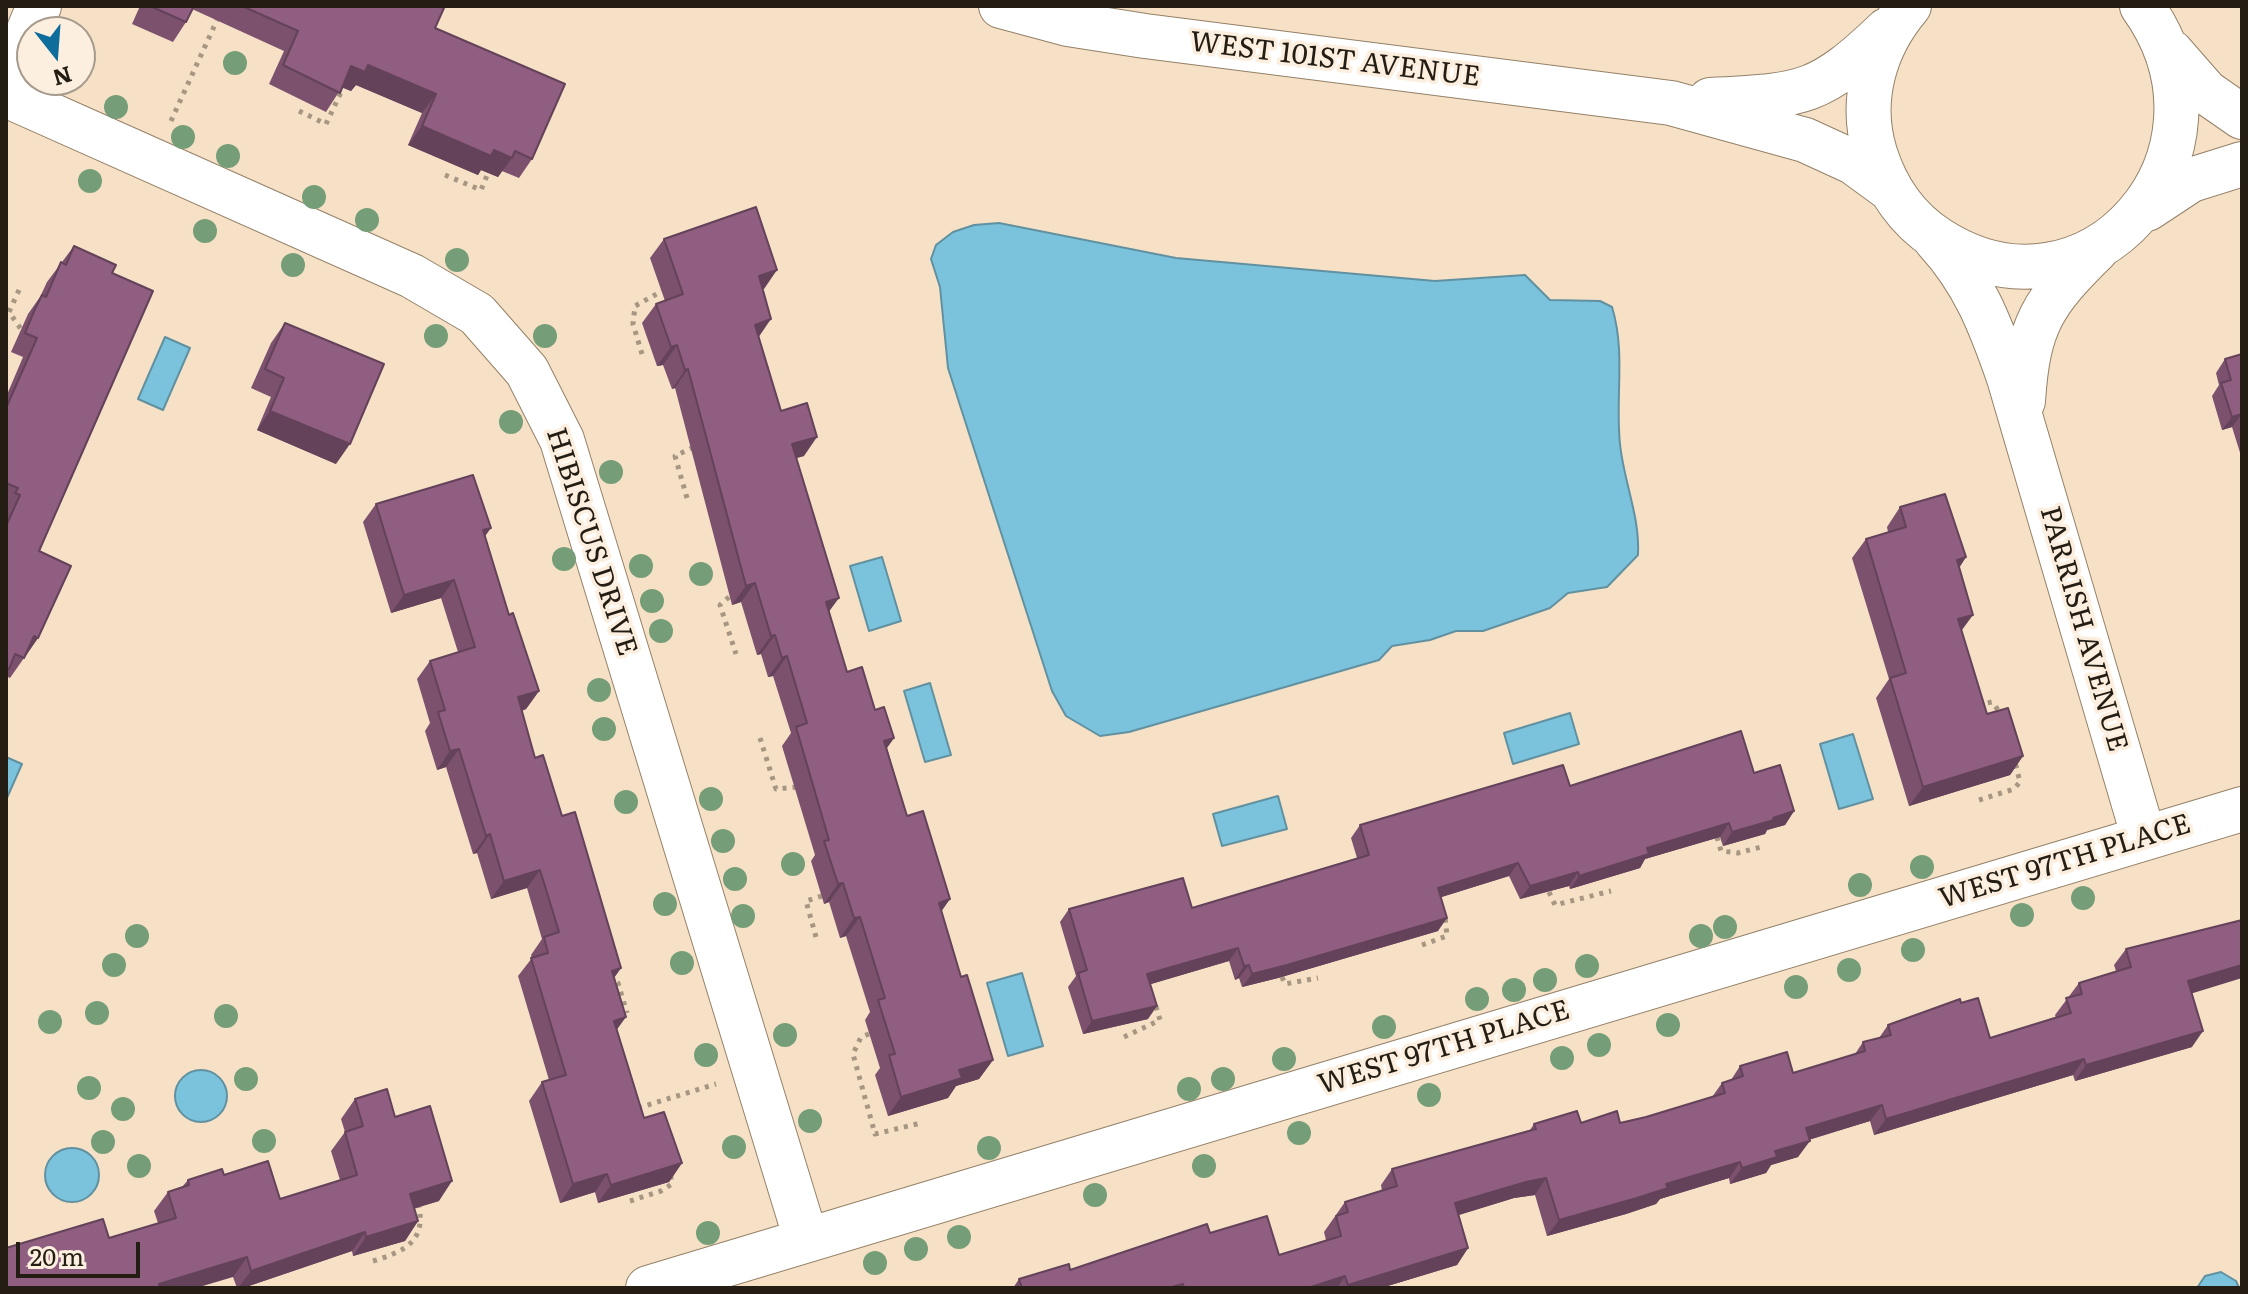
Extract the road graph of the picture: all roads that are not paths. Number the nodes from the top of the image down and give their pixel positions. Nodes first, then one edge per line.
1 (39, 6) edge
2 (1001, 6) edge
3 (2142, 6) edge
4 (1903, 12) edge
5 (2169, 49) junction
6 (6, 84) edge
7 (6, 95) edge
8 (1671, 103) junction
9 (2242, 117) edge
10 (2242, 164) edge
11 (1890, 189) junction
12 (2142, 213) junction
13 (1929, 233) junction
14 (2101, 245) junction
15 (2021, 419) junction
16 (2242, 809) edge
17 (2144, 838) junction
18 (806, 1239) junction
19 (648, 1288) edge

1 - 6 street
2 - 8 street, WEST 101ST AVENUE
3 - 5 street
4 - 8 street, WEST 101ST AVENUE
4 - 11 street
5 - 9 street
5 - 12 street
7 - 18 street, HIBISCUS DRIVE
8 - 11 street, WEST 101ST AVENUE
10 - 12 street
11 - 13 street
12 - 14 street
13 - 14 street
13 - 15 street, PARRISH AVENUE
14 - 15 street
15 - 17 street, PARRISH AVENUE
16 - 17 street, WEST 97TH PLACE
17 - 18 street, WEST 97TH PLACE
18 - 19 street, WEST 97TH PLACE

